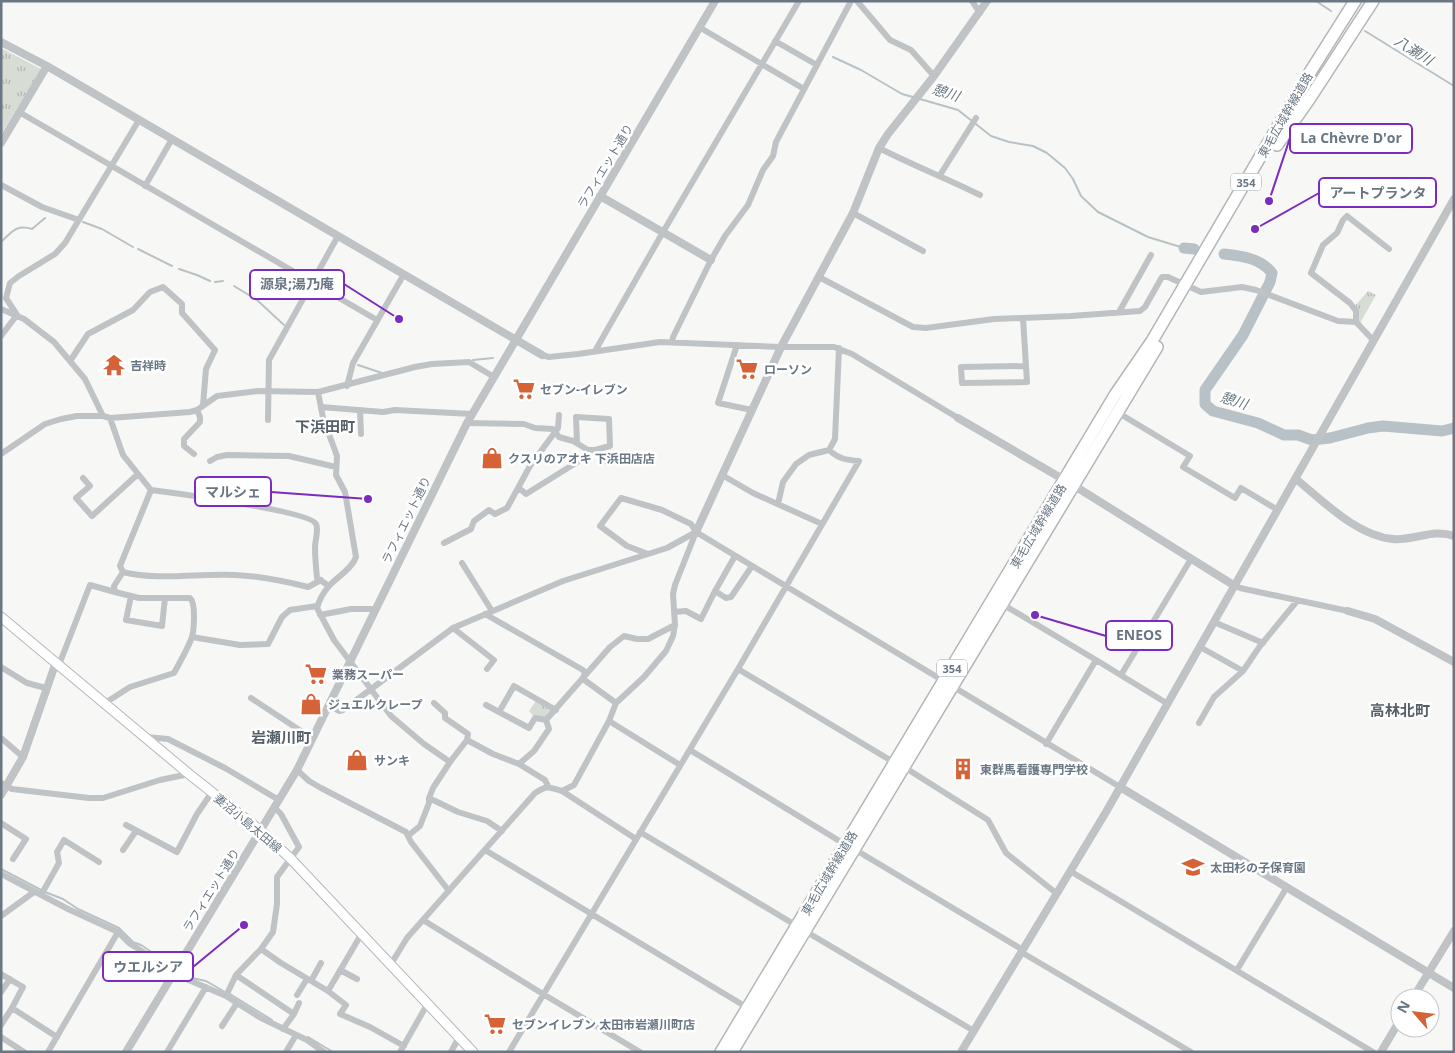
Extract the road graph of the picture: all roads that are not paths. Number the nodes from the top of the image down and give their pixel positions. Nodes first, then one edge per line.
1 (715, 1) edge
2 (799, 1) edge
3 (850, 1) edge
4 (857, 1) edge
5 (972, 1) edge
6 (987, 1) edge
7 (1347, 1) edge
8 (1355, 1) edge
9 (1363, 1) edge
10 (1373, 1) edge
11 (980, 13) junction
12 (699, 27) junction
13 (775, 41) junction
14 (1, 42) edge
15 (761, 65) junction
16 (817, 65) junction
17 (47, 66) junction
18 (934, 76) junction
19 (804, 89) junction
20 (20, 112) junction
21 (139, 120) junction
22 (974, 121) dead end
23 (1279, 125) junction
24 (172, 139) junction
25 (1, 143) edge
26 (1277, 145) junction
27 (878, 148) junction
28 (112, 166) junction
29 (940, 175) junction
30 (1, 185) edge
31 (145, 186) junction
32 (980, 195) dead end
33 (600, 196) junction
34 (1454, 199) edge
35 (853, 213) junction
36 (79, 220) junction
37 (663, 232) junction
38 (338, 236) junction
39 (1390, 249) dead end
40 (923, 251) dead end
41 (1151, 255) dead end
42 (710, 260) junction
43 (404, 274) junction
44 (819, 277) junction
45 (311, 282) junction
46 (1189, 287) junction
47 (1, 309) edge
48 (1119, 312) junction
49 (17, 315) junction
50 (1023, 318) junction
51 (377, 320) junction
52 (1356, 322) junction
53 (1, 336) edge
54 (516, 339) junction
55 (672, 342) junction
56 (1374, 342) junction
57 (737, 345) junction
58 (781, 347) junction
59 (839, 348) junction
60 (595, 351) junction
61 (542, 355) joint
62 (70, 362) junction
63 (1025, 366) junction
64 (494, 377) junction
65 (347, 386) junction
66 (269, 391) junction
67 (318, 392) junction
68 (203, 405) junction
69 (321, 407) junction
70 (197, 410) junction
71 (360, 410) junction
72 (752, 410) junction
73 (1117, 412) junction
74 (472, 414) junction
75 (559, 415) dead end
76 (103, 416) junction
77 (110, 418) junction
78 (958, 418) joint
79 (268, 420) dead end
80 (467, 423) junction
81 (555, 432) junction
82 (360, 434) dead end
83 (577, 443) junction
84 (592, 450) junction
85 (830, 450) junction
86 (1, 454) edge
87 (194, 454) dead end
88 (210, 461) dead end
89 (608, 462) dead end
90 (336, 467) junction
91 (138, 474) junction
92 (722, 475) junction
93 (83, 478) dead end
94 (1296, 479) junction
95 (1069, 483) junction
96 (519, 488) junction
97 (152, 490) junction
98 (778, 504) junction
99 (1278, 510) junction
100 (822, 524) junction
101 (696, 532) junction
102 (1454, 536) edge
103 (444, 543) dead end
104 (648, 554) junction
105 (735, 556) junction
106 (1191, 559) junction
107 (462, 563) dead end
108 (752, 566) junction
109 (123, 572) junction
110 (321, 580) junction
111 (329, 586) junction
112 (786, 586) junction
113 (1234, 586) junction
114 (715, 591) junction
115 (115, 592) junction
116 (131, 596) junction
117 (164, 598) junction
118 (1297, 601) junction
119 (1002, 604) junction
120 (317, 606) junction
121 (376, 609) junction
122 (492, 611) junction
123 (1348, 611) joint
124 (674, 612) junction
125 (485, 614) junction
126 (320, 615) junction
127 (1, 617) edge
128 (1214, 622) junction
129 (675, 625) junction
130 (453, 628) junction
131 (192, 637) junction
132 (1262, 643) junction
133 (1200, 646) junction
134 (1096, 660) junction
135 (350, 662) junction
136 (1454, 662) edge
137 (58, 664) junction
138 (1, 668) edge
139 (487, 669) dead end
140 (738, 669) junction
141 (1243, 671) junction
142 (1121, 675) junction
143 (583, 679) junction
144 (947, 684) junction
145 (46, 688) junction
146 (370, 689) junction
147 (251, 698) dead end
148 (104, 703) junction
149 (434, 703) dead end
150 (616, 703) junction
151 (1168, 704) junction
152 (329, 705) junction
153 (486, 705) dead end
154 (556, 710) junction
155 (499, 712) junction
156 (546, 720) junction
157 (609, 721) junction
158 (1199, 722) dead end
159 (146, 737) junction
160 (1, 738) edge
161 (313, 740) junction
162 (467, 740) junction
163 (1046, 744) junction
164 (690, 750) junction
165 (23, 758) junction
166 (450, 762) junction
167 (519, 764) junction
168 (680, 765) junction
169 (899, 765) junction
170 (297, 770) junction
171 (189, 774) junction
172 (4, 785) edge
173 (548, 786) junction
174 (1120, 787) junction
175 (562, 790) junction
176 (212, 792) junction
177 (1, 795) edge
178 (429, 798) junction
179 (279, 800) junction
180 (274, 808) junction
181 (1, 823) edge
182 (126, 825) dead end
183 (136, 831) junction
184 (261, 831) junction
185 (502, 831) junction
186 (640, 832) junction
187 (409, 835) junction
188 (636, 839) junction
189 (850, 847) junction
190 (123, 850) dead end
191 (485, 850) junction
192 (13, 859) dead end
193 (290, 859) junction
194 (99, 862) dead end
195 (1070, 871) junction
196 (1, 874) edge
197 (1287, 887) junction
198 (449, 891) junction
199 (34, 892) junction
200 (1056, 893) junction
201 (41, 895) junction
202 (591, 913) junction
203 (1, 916) edge
204 (423, 920) junction
205 (801, 928) junction
206 (1454, 931) edge
207 (118, 932) junction
208 (362, 933) junction
209 (261, 949) junction
210 (1022, 951) junction
211 (321, 963) dead end
212 (391, 964) junction
213 (340, 970) junction
214 (1237, 970) junction
215 (174, 972) junction
216 (1429, 972) junction
217 (1, 974) edge
218 (236, 975) junction
219 (357, 979) dead end
220 (10, 980) junction
221 (309, 980) junction
222 (206, 987) junction
223 (1419, 988) edge
224 (1454, 988) edge
225 (328, 991) junction
226 (1, 992) edge
227 (543, 994) junction
228 (297, 995) dead end
229 (226, 996) junction
230 (237, 1002) junction
231 (300, 1003) dead end
232 (428, 1003) junction
233 (12, 1008) junction
234 (748, 1008) junction
235 (294, 1014) junction
236 (1, 1025) edge
237 (222, 1026) dead end
238 (283, 1029) junction
239 (974, 1031) junction
240 (296, 1035) junction
241 (1, 1037) edge
242 (57, 1037) junction
243 (459, 1037) junction
244 (1390, 1037) edge
245 (402, 1049) edge
246 (24, 1052) edge
247 (48, 1052) edge
248 (126, 1052) edge
249 (167, 1052) edge
250 (286, 1052) edge
251 (324, 1052) edge
252 (451, 1052) edge
253 (473, 1052) edge
254 (509, 1052) edge
255 (640, 1052) edge
256 (721, 1052) edge
257 (732, 1052) edge
258 (961, 1052) edge
259 (1191, 1052) edge
260 (1374, 1052) edge
261 (1381, 1052) edge

1 - 12 street, ラフィエット通り
2 - 13 street
3 - 16 street
4 - 18 street
5 - 11 street
6 - 11 street
7 - 23 highway, 354
8 - 23 highway, 東毛広域幹線道路 / 354
9 - 26 highway, 東毛広域幹線道路 / 354
10 - 26 highway, 354
11 - 18 street
12 - 15 street
12 - 33 street, ラフィエット通り
13 - 15 street
13 - 16 street
14 - 17 street
15 - 19 street
15 - 37 street
16 - 19 street
17 - 20 street
17 - 21 street
18 - 27 street
19 - 42 street
20 - 25 street
20 - 28 street
21 - 24 street
21 - 28 street
22 - 29 street
23 - 46 highway, 東毛広域幹線道路 / 354
24 - 31 street
24 - 38 street
26 - 46 highway, 東毛広域幹線道路 / 354
27 - 29 street
27 - 35 street
28 - 31 street
28 - 36 street
29 - 32 street
30 - 36 street
31 - 45 street
33 - 37 street
33 - 54 street, ラフィエット通り
34 - 56 street
35 - 40 street
35 - 44 street
36 - 49 street
37 - 42 street
37 - 60 street
38 - 43 street
38 - 45 street
39 - 52 street
41 - 48 street
42 - 55 street
43 - 51 street
43 - 54 street
44 - 50 street
44 - 58 street
45 - 51 street
45 - 66 street
46 - 48 street
46 - 52 street
46 - 73 highway, 東毛広域幹線道路 / 354
46 - 95 highway, 東毛広域幹線道路 / 354
47 - 49 street
48 - 50 street
49 - 53 street
49 - 62 street
50 - 63 street
51 - 65 street
52 - 56 street
54 - 61 street
54 - 64 street, ラフィエット通り
55 - 57 street
55 - 60 street
56 - 94 street
57 - 58 street
57 - 72 street
58 - 59 street
58 - 72 street
59 - 78 street
59 - 85 street
60 - 61 street
62 - 68 street
62 - 76 street
63 - 63 street
64 - 65 street
64 - 74 street, ラフィエット通り
65 - 67 street
66 - 67 street
66 - 68 street
66 - 79 street
67 - 69 street
68 - 70 street
69 - 71 street
69 - 90 street
70 - 77 street
70 - 87 street
71 - 74 street
71 - 82 street
72 - 92 street
73 - 95 highway, 東毛広域幹線道路 / 354
73 - 99 street
74 - 80 street, ラフィエット通り
75 - 81 street
76 - 77 street
76 - 86 street
77 - 91 street
78 - 95 street
80 - 81 street
80 - 121 street, ラフィエット通り
81 - 83 street
81 - 96 street
83 - 84 street
83 - 84 street
84 - 89 street
84 - 96 street
85 - 98 street
85 - 100 street
88 - 90 street
90 - 111 street
91 - 93 street
91 - 97 street
92 - 98 street
92 - 101 street
94 - 99 street
94 - 102 street
95 - 106 street
95 - 119 highway, 東毛広域幹線道路 / 354
95 - 144 highway, 東毛広域幹線道路 / 354
96 - 103 street
97 - 109 street
97 - 110 street
98 - 100 street
99 - 113 street
100 - 112 street
101 - 104 street
101 - 104 street
101 - 105 street
101 - 124 street
104 - 122 street
105 - 108 street
105 - 114 street
106 - 113 street
106 - 142 street
107 - 122 street
108 - 112 street
108 - 114 street
109 - 110 street
109 - 115 street
110 - 111 street
111 - 120 street
112 - 140 street
112 - 144 street
113 - 118 street
113 - 128 street
114 - 124 street
115 - 116 street
115 - 137 street
116 - 117 street
116 - 117 street
117 - 131 street
118 - 123 street
118 - 132 street
119 - 134 street
119 - 144 highway, 東毛広域幹線道路 / 354
120 - 126 street
120 - 131 street
121 - 126 street
121 - 135 street, ラフィエット通り
122 - 125 street
123 - 136 street
124 - 129 street
125 - 130 street
125 - 143 street
126 - 135 street
127 - 137 main road, 妻沼小島太田線
128 - 132 street
128 - 133 street
129 - 143 street
129 - 150 street
130 - 139 street
130 - 146 street
131 - 148 street
132 - 141 street
133 - 141 street
133 - 151 street
134 - 142 street
134 - 163 street
135 - 146 street
135 - 152 street, ラフィエット通り
137 - 145 street
137 - 148 main road, 妻沼小島太田線
138 - 145 street
140 - 164 street
140 - 169 street
141 - 158 street
142 - 151 street
143 - 150 street
143 - 154 street
144 - 163 street
144 - 169 highway, 東毛広域幹線道路 / 354
145 - 165 street
146 - 152 street
146 - 166 street
147 - 161 street
148 - 159 main road, 妻沼小島太田線
149 - 162 street
150 - 157 street
151 - 174 street
152 - 161 street, ラフィエット通り
153 - 155 street
154 - 155 street
154 - 156 street
155 - 156 street
156 - 167 street
157 - 168 street
157 - 175 street
159 - 171 main road, 妻沼小島太田線
159 - 179 street
160 - 165 street
161 - 170 street, ラフィエット通り
162 - 166 street
162 - 167 street
163 - 174 street
164 - 168 street
164 - 189 street
165 - 172 street
166 - 178 street
167 - 173 street
168 - 186 street
169 - 189 highway, 東毛広域幹線道路 / 354
169 - 200 street
170 - 179 street, ラフィエット通り
170 - 187 street
171 - 172 street
171 - 176 main road, 妻沼小島太田線
172 - 177 street
173 - 175 street
173 - 185 street
174 - 195 street
174 - 197 street
175 - 188 street
176 - 183 street
176 - 184 main road, 妻沼小島太田線
178 - 185 street
178 - 187 street
179 - 180 street, ラフィエット通り
180 - 184 street, ラフィエット通り
180 - 193 street
181 - 192 street
182 - 183 street
183 - 190 street
184 - 193 main road, 妻沼小島太田線
184 - 215 street, ラフィエット通り
185 - 191 street
186 - 188 street
186 - 205 street
187 - 198 street
188 - 202 street
189 - 205 highway, 東毛広域幹線道路 / 354
189 - 210 street
191 - 198 street
191 - 202 street
193 - 208 main road, 妻沼小島太田線
193 - 209 street
194 - 201 street
195 - 200 street
195 - 214 street
196 - 199 street
197 - 214 street
197 - 216 street
198 - 204 street
199 - 201 street
199 - 203 street
200 - 210 street
201 - 207 street
202 - 227 street
202 - 234 street
204 - 212 street
204 - 227 street
205 - 234 highway, 東毛広域幹線道路 / 354
205 - 239 street
205 - 257 highway, 東毛広域幹線道路 / 354
206 - 216 street
207 - 215 street
207 - 242 street
208 - 212 main road, 妻沼小島太田線
208 - 213 street
209 - 218 street
209 - 221 street
210 - 239 street
210 - 259 street
211 - 221 street
212 - 232 main road, 妻沼小島太田線
213 - 219 street
213 - 225 street
214 - 260 street
215 - 222 street
215 - 248 street, ラフィエット通り
216 - 223 street
216 - 224 street
217 - 220 street
218 - 229 street
218 - 235 street
220 - 226 street
220 - 233 street
221 - 225 street
221 - 228 street
222 - 229 street
222 - 249 street
225 - 245 street
227 - 254 street
227 - 255 street
229 - 230 street
230 - 237 street
230 - 238 street
231 - 235 street
232 - 243 main road, 妻沼小島太田線
232 - 245 street
233 - 236 street
233 - 242 street
234 - 256 highway, 東毛広域幹線道路 / 354
235 - 238 street
238 - 240 street
239 - 258 street
240 - 250 street
240 - 251 street
241 - 246 street
242 - 247 street
243 - 252 street
243 - 253 main road, 妻沼小島太田線
244 - 261 street

